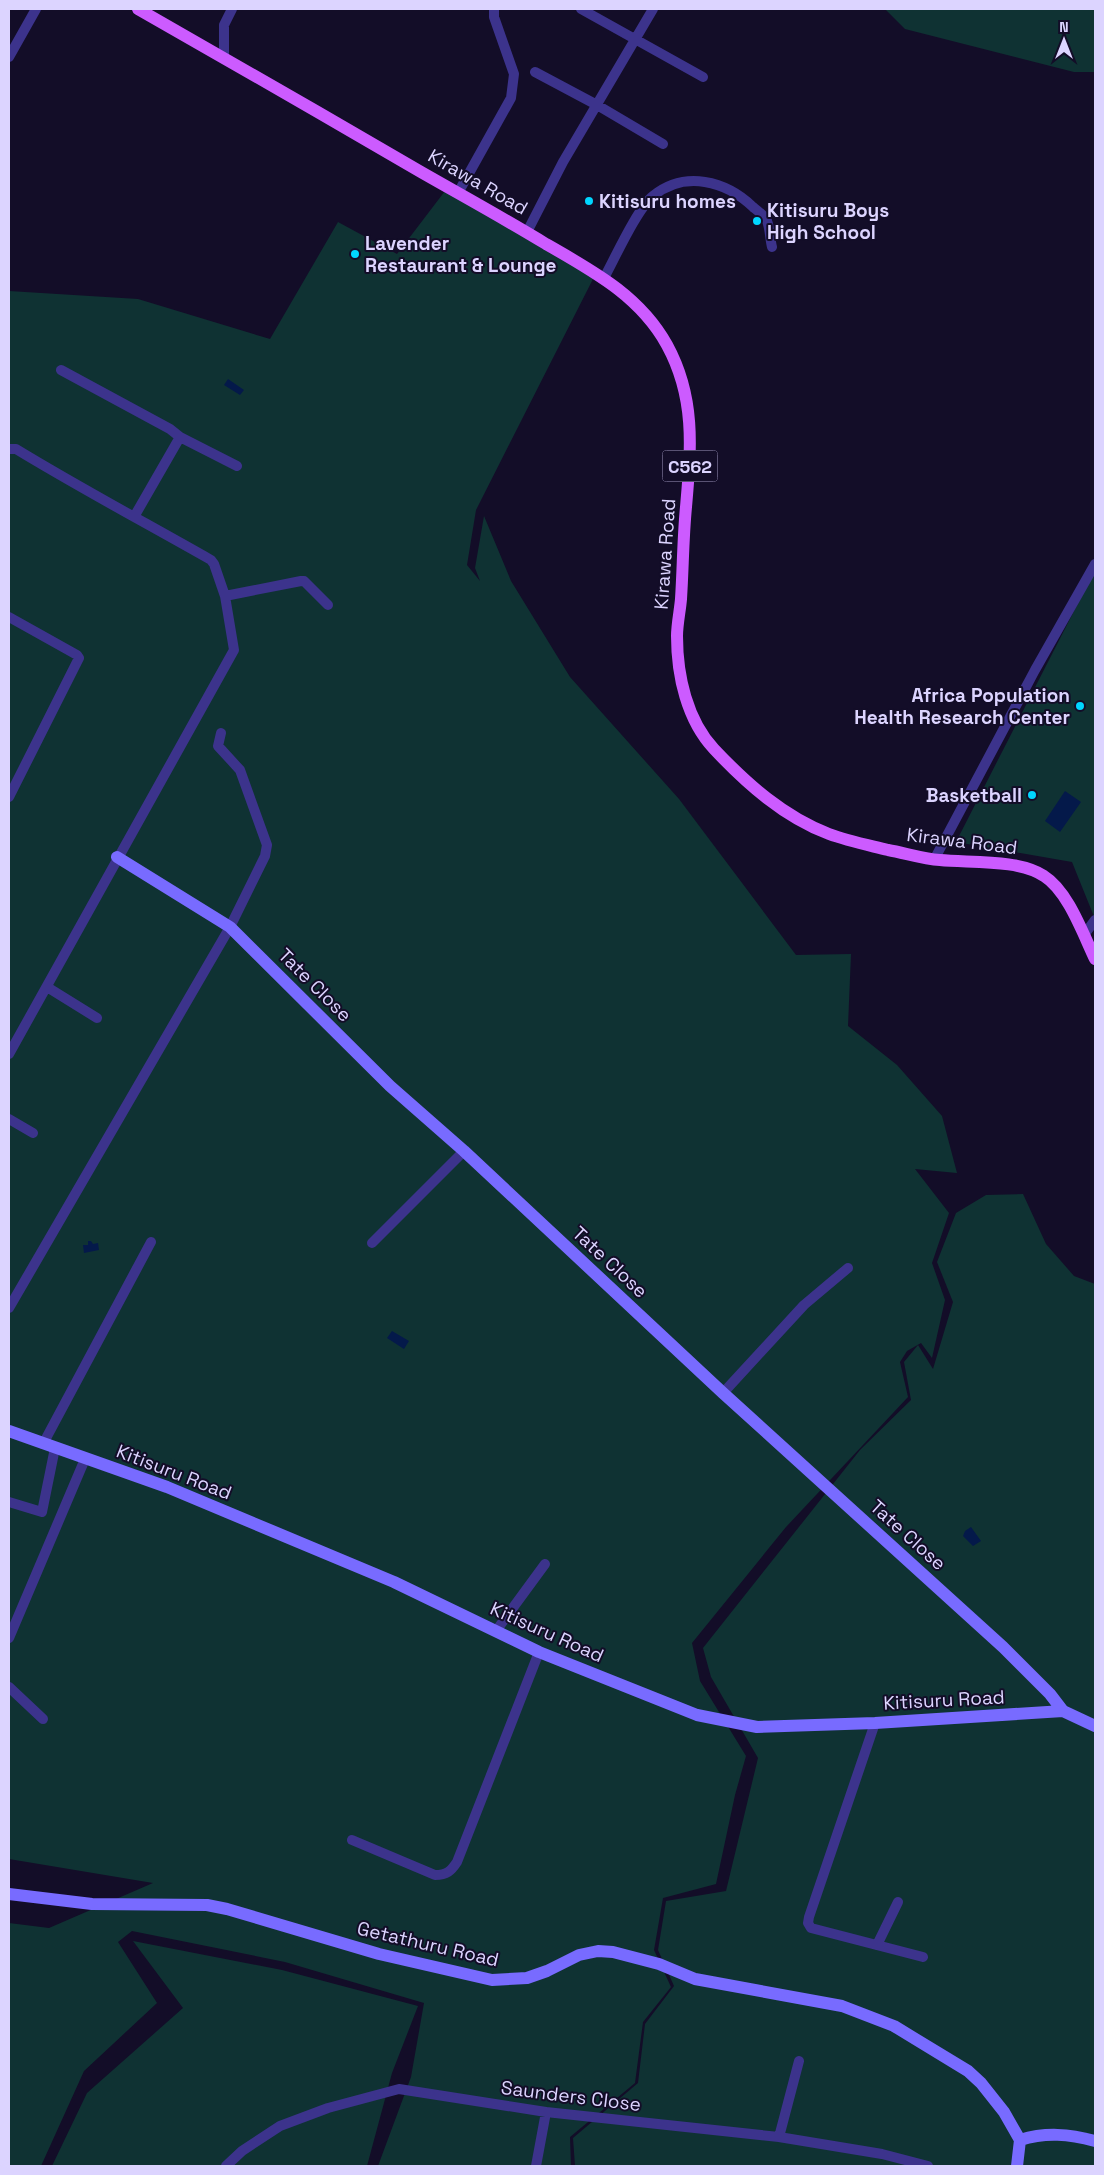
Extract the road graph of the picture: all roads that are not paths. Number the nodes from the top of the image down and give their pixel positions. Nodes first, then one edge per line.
1 (36, 9) edge
2 (138, 9) edge
3 (232, 9) edge
4 (494, 9) edge
5 (582, 9) edge
6 (653, 9) edge
7 (636, 39) junction
8 (9, 57) edge
9 (224, 58) junction
10 (534, 72) dead end
11 (704, 77) dead end
12 (597, 105) junction
13 (663, 144) dead end
14 (458, 193) junction
15 (527, 232) junction
16 (772, 247) dead end
17 (604, 278) junction
18 (61, 370) dead end
19 (180, 437) junction
20 (9, 448) edge
21 (237, 466) dead end
22 (134, 516) junction
23 (1095, 564) edge
24 (225, 596) junction
25 (328, 605) dead end
26 (9, 617) edge
27 (221, 733) dead end
28 (12, 785) edge
29 (9, 797) edge
30 (117, 857) junction
31 (934, 860) junction
32 (1095, 920) edge
33 (230, 927) junction
34 (1084, 934) junction
35 (1095, 959) edge
36 (47, 987) junction
37 (97, 1018) dead end
38 (9, 1054) edge
39 (9, 1119) edge
40 (33, 1133) dead end
41 (464, 1151) junction
42 (151, 1242) dead end
43 (372, 1243) dead end
44 (848, 1268) dead end
45 (9, 1308) edge
46 (723, 1394) junction
47 (9, 1431) edge
48 (43, 1444) junction
49 (55, 1448) junction
50 (85, 1459) junction
51 (9, 1502) edge
52 (545, 1564) dead end
53 (496, 1631) junction
54 (9, 1638) edge
55 (540, 1652) junction
56 (9, 1687) edge
57 (1063, 1711) junction
58 (43, 1718) dead end
59 (875, 1723) junction
60 (1095, 1726) edge
61 (352, 1840) dead end
62 (9, 1894) edge
63 (898, 1902) dead end
64 (877, 1945) junction
65 (923, 1957) dead end
66 (799, 2061) dead end
67 (546, 2112) junction
68 (779, 2138) junction
69 (1020, 2140) junction
70 (1095, 2141) edge
71 (226, 2166) edge
72 (536, 2166) edge
73 (928, 2166) edge
74 (1017, 2166) edge

1 - 8 street
2 - 9 main road, Kirawa Road / C562
3 - 9 street
4 - 14 street
5 - 7 street
6 - 7 street
7 - 11 street
7 - 12 street
9 - 14 main road, Kirawa Road / C562
10 - 12 street
12 - 13 street
12 - 15 street
14 - 15 main road, Kirawa Road / C562
15 - 17 main road, Kirawa Road / C562
16 - 17 street
17 - 31 main road, Kirawa Road / C562
18 - 19 street
19 - 21 street
19 - 22 street
20 - 22 street
22 - 24 street
23 - 31 street
24 - 25 street
24 - 30 street
26 - 28 street
27 - 33 street
28 - 29 street
30 - 33 street, Tate Close
30 - 36 street
31 - 34 main road, Kirawa Road / C562
32 - 34 street
33 - 41 street, Tate Close
33 - 45 street
34 - 35 main road, Kirawa Road / C562
36 - 37 street
36 - 38 street
39 - 40 street
41 - 43 street
41 - 46 street, Tate Close
42 - 48 street
44 - 46 street
46 - 57 street, Tate Close
47 - 48 street, Kitisuru Road
48 - 49 street, Kitisuru Road
49 - 50 street, Kitisuru Road
49 - 51 street
50 - 53 street, Kitisuru Road
50 - 54 street
52 - 53 street
53 - 55 street, Kitisuru Road
55 - 59 street, Kitisuru Road
55 - 61 street
56 - 58 street
57 - 59 street, Kitisuru Road
57 - 60 street, Kitisuru Road
59 - 64 street
62 - 69 street, Getathuru Road
63 - 64 street
64 - 65 street
66 - 68 street
67 - 68 street, Saunders Close
67 - 71 street, Saunders Close
67 - 72 street
68 - 73 street, Saunders Close
69 - 70 street
69 - 74 street

